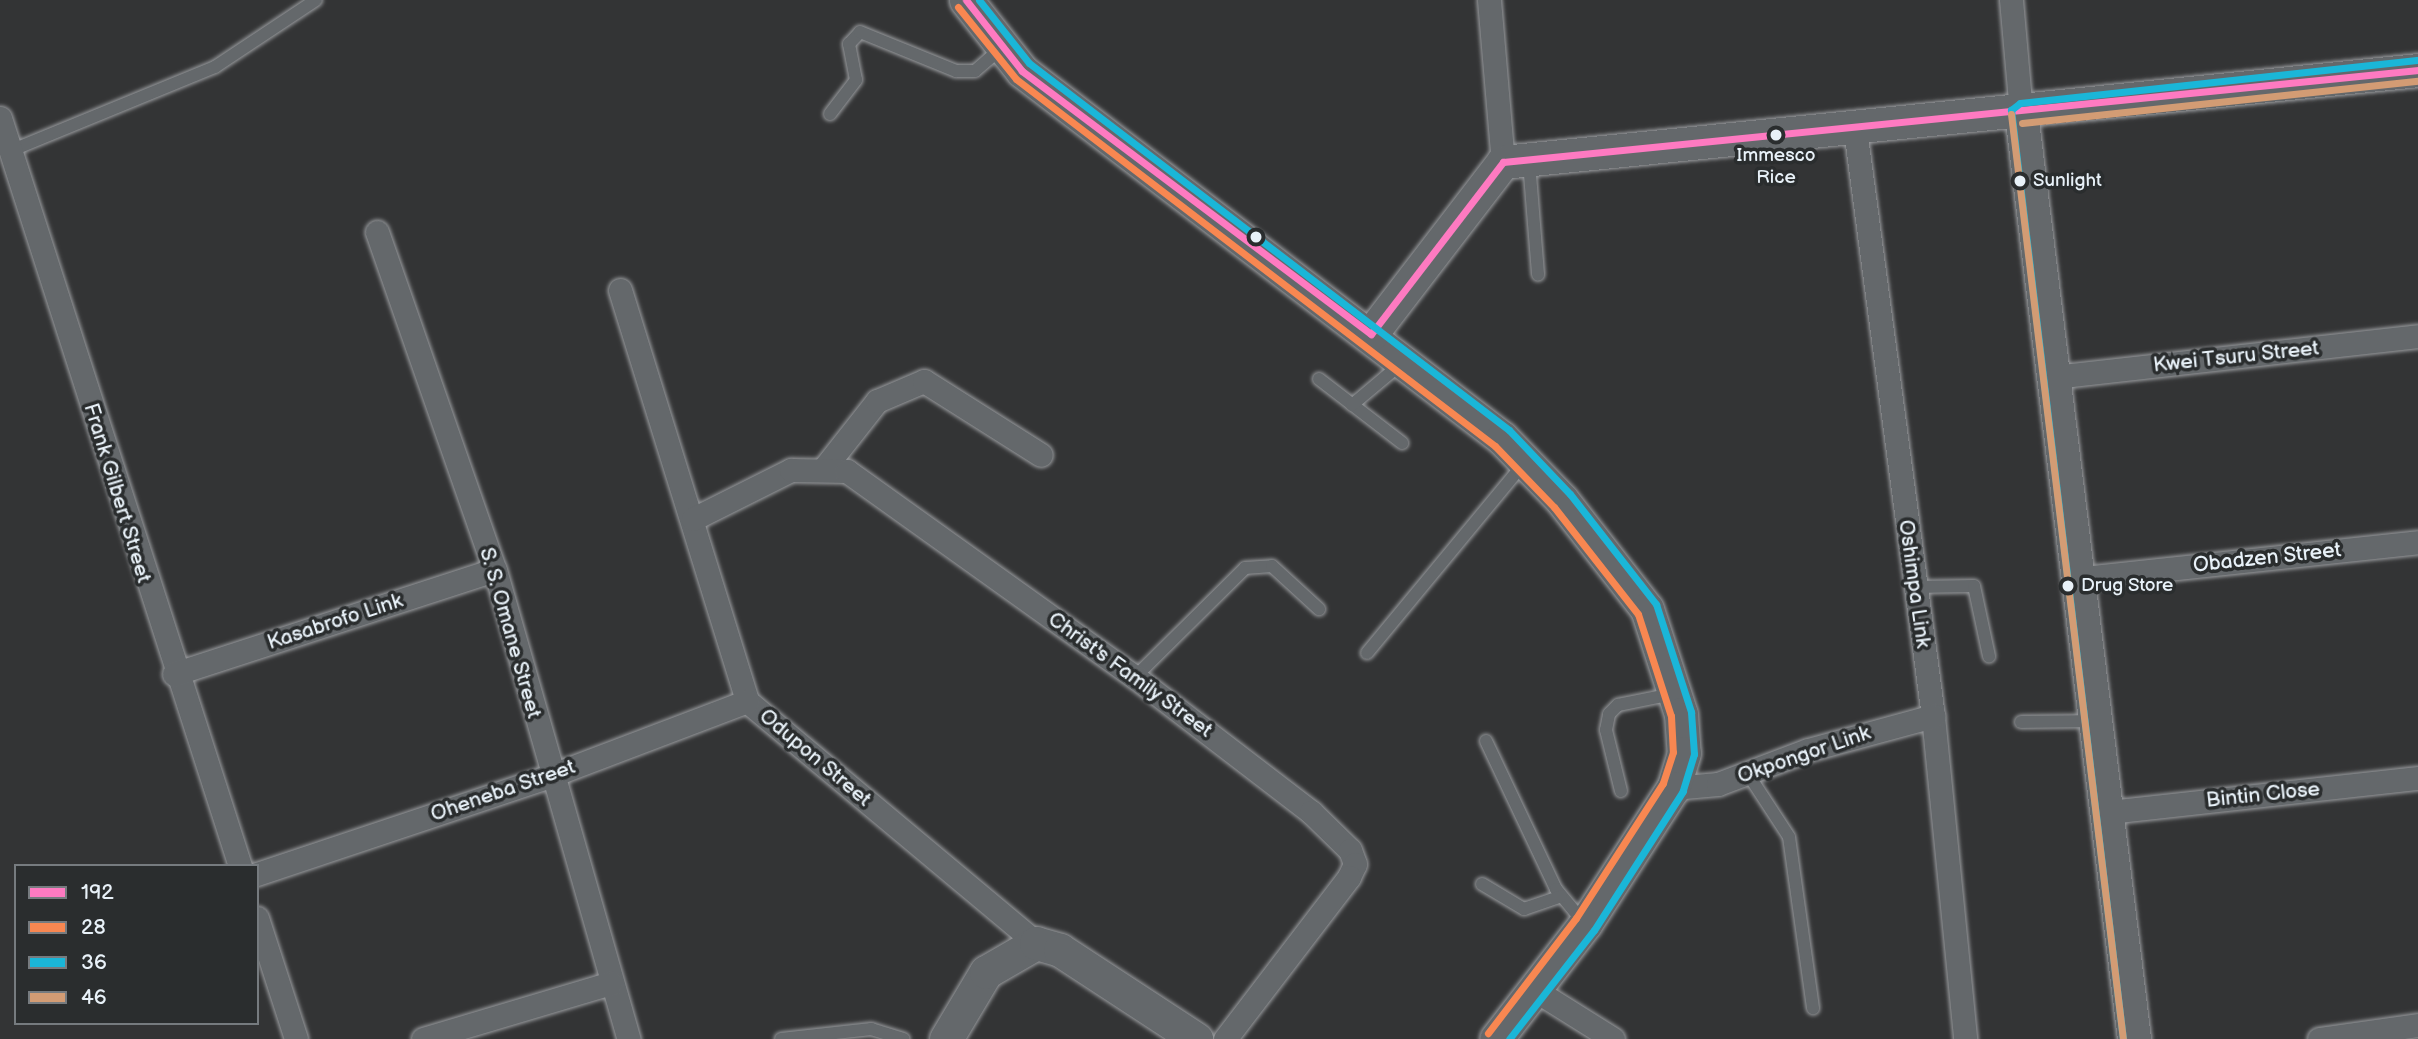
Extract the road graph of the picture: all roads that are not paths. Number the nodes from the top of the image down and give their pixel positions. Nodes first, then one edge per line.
1 (316, 0) edge
2 (966, 0) edge
3 (1489, 0) edge
4 (2011, 0) edge
5 (1000, 49) junction
6 (2418, 70) edge
7 (2021, 113) junction
8 (830, 114) dead end
9 (0, 118) edge
10 (1855, 130) junction
11 (10, 151) junction
12 (1516, 162) junction
13 (377, 232) dead end
14 (1538, 275) dead end
15 (620, 290) dead end
16 (1371, 334) junction
17 (2418, 336) edge
18 (1404, 361) junction
19 (2054, 377) junction
20 (1319, 379) dead end
21 (1352, 405) junction
22 (1402, 443) dead end
23 (1041, 455) dead end
24 (1525, 462) junction
25 (825, 467) junction
26 (693, 519) junction
27 (2418, 542) edge
28 (495, 570) junction
29 (2074, 579) junction
30 (1913, 587) junction
31 (1319, 609) dead end
32 (1367, 653) dead end
33 (1989, 656) dead end
34 (174, 674) junction
35 (1135, 677) junction
36 (1675, 693) junction
37 (747, 701) junction
38 (1933, 716) junction
39 (2094, 721) junction
40 (2021, 722) dead end
41 (1486, 741) dead end
42 (1748, 774) junction
43 (550, 776) junction
44 (2418, 778) edge
45 (1673, 788) junction
46 (1621, 790) dead end
47 (2109, 812) junction
48 (239, 864) edge
49 (259, 873) edge
50 (1482, 884) dead end
51 (1562, 896) junction
52 (259, 924) edge
53 (1585, 924) junction
54 (1036, 943) junction
55 (611, 983) junction
56 (1535, 990) junction
57 (1812, 1008) dead end
58 (2418, 1025) edge
59 (1181, 1034) edge
60 (296, 1039) edge
61 (423, 1039) edge
62 (629, 1039) edge
63 (781, 1039) edge
64 (903, 1039) edge
65 (946, 1039) edge
66 (1225, 1039) edge
67 (1496, 1039) edge
68 (1614, 1039) edge
69 (1965, 1039) edge
70 (2134, 1039) edge
71 (2319, 1039) edge

1 - 11 lane
2 - 5 street
3 - 12 street
4 - 7 street
5 - 8 lane
5 - 16 street
6 - 7 street
7 - 10 street
7 - 19 street
9 - 11 street, Frank Gilbert Street
10 - 12 street
10 - 30 street, Oshimpa Link
11 - 34 street, Frank Gilbert Street
12 - 14 lane
12 - 16 street
13 - 28 street, S. S. Omane Street
15 - 26 street, Odupon Street
16 - 18 street
17 - 19 street, Kwei Tsuru Street
18 - 21 lane
18 - 24 street
19 - 29 street
20 - 21 lane
21 - 22 lane
23 - 25 street
24 - 32 lane
24 - 36 street
25 - 26 street, Christ's Family Street
25 - 35 street, Christ's Family Street
26 - 37 street, Odupon Street
27 - 29 street, Obadzen Street
28 - 34 street, Kasabrofo Link
28 - 43 street, S. S. Omane Street
29 - 39 street
30 - 33 lane
30 - 38 street, Oshimpa Link
31 - 35 lane
34 - 48 street, Frank Gilbert Street
35 - 66 street, Christ's Family Street
36 - 45 street
36 - 46 lane
37 - 43 street, Oheneba Street
37 - 54 street, Odupon Street
38 - 42 street, Okpongor Link
38 - 69 street, Oshimpa Link
39 - 40 lane
39 - 47 street
41 - 51 lane
42 - 45 street, Okpongor Link
42 - 57 lane
43 - 49 street, Oheneba Street
43 - 55 street, S. S. Omane Street
44 - 47 street, Bintin Close
45 - 53 street
47 - 70 street
50 - 51 lane
51 - 53 lane
52 - 60 street
53 - 56 street
54 - 59 street, Odupon Street
54 - 65 street
55 - 61 street
55 - 62 street, S. S. Omane Street
56 - 67 street
56 - 68 street
58 - 71 street
63 - 64 lane

